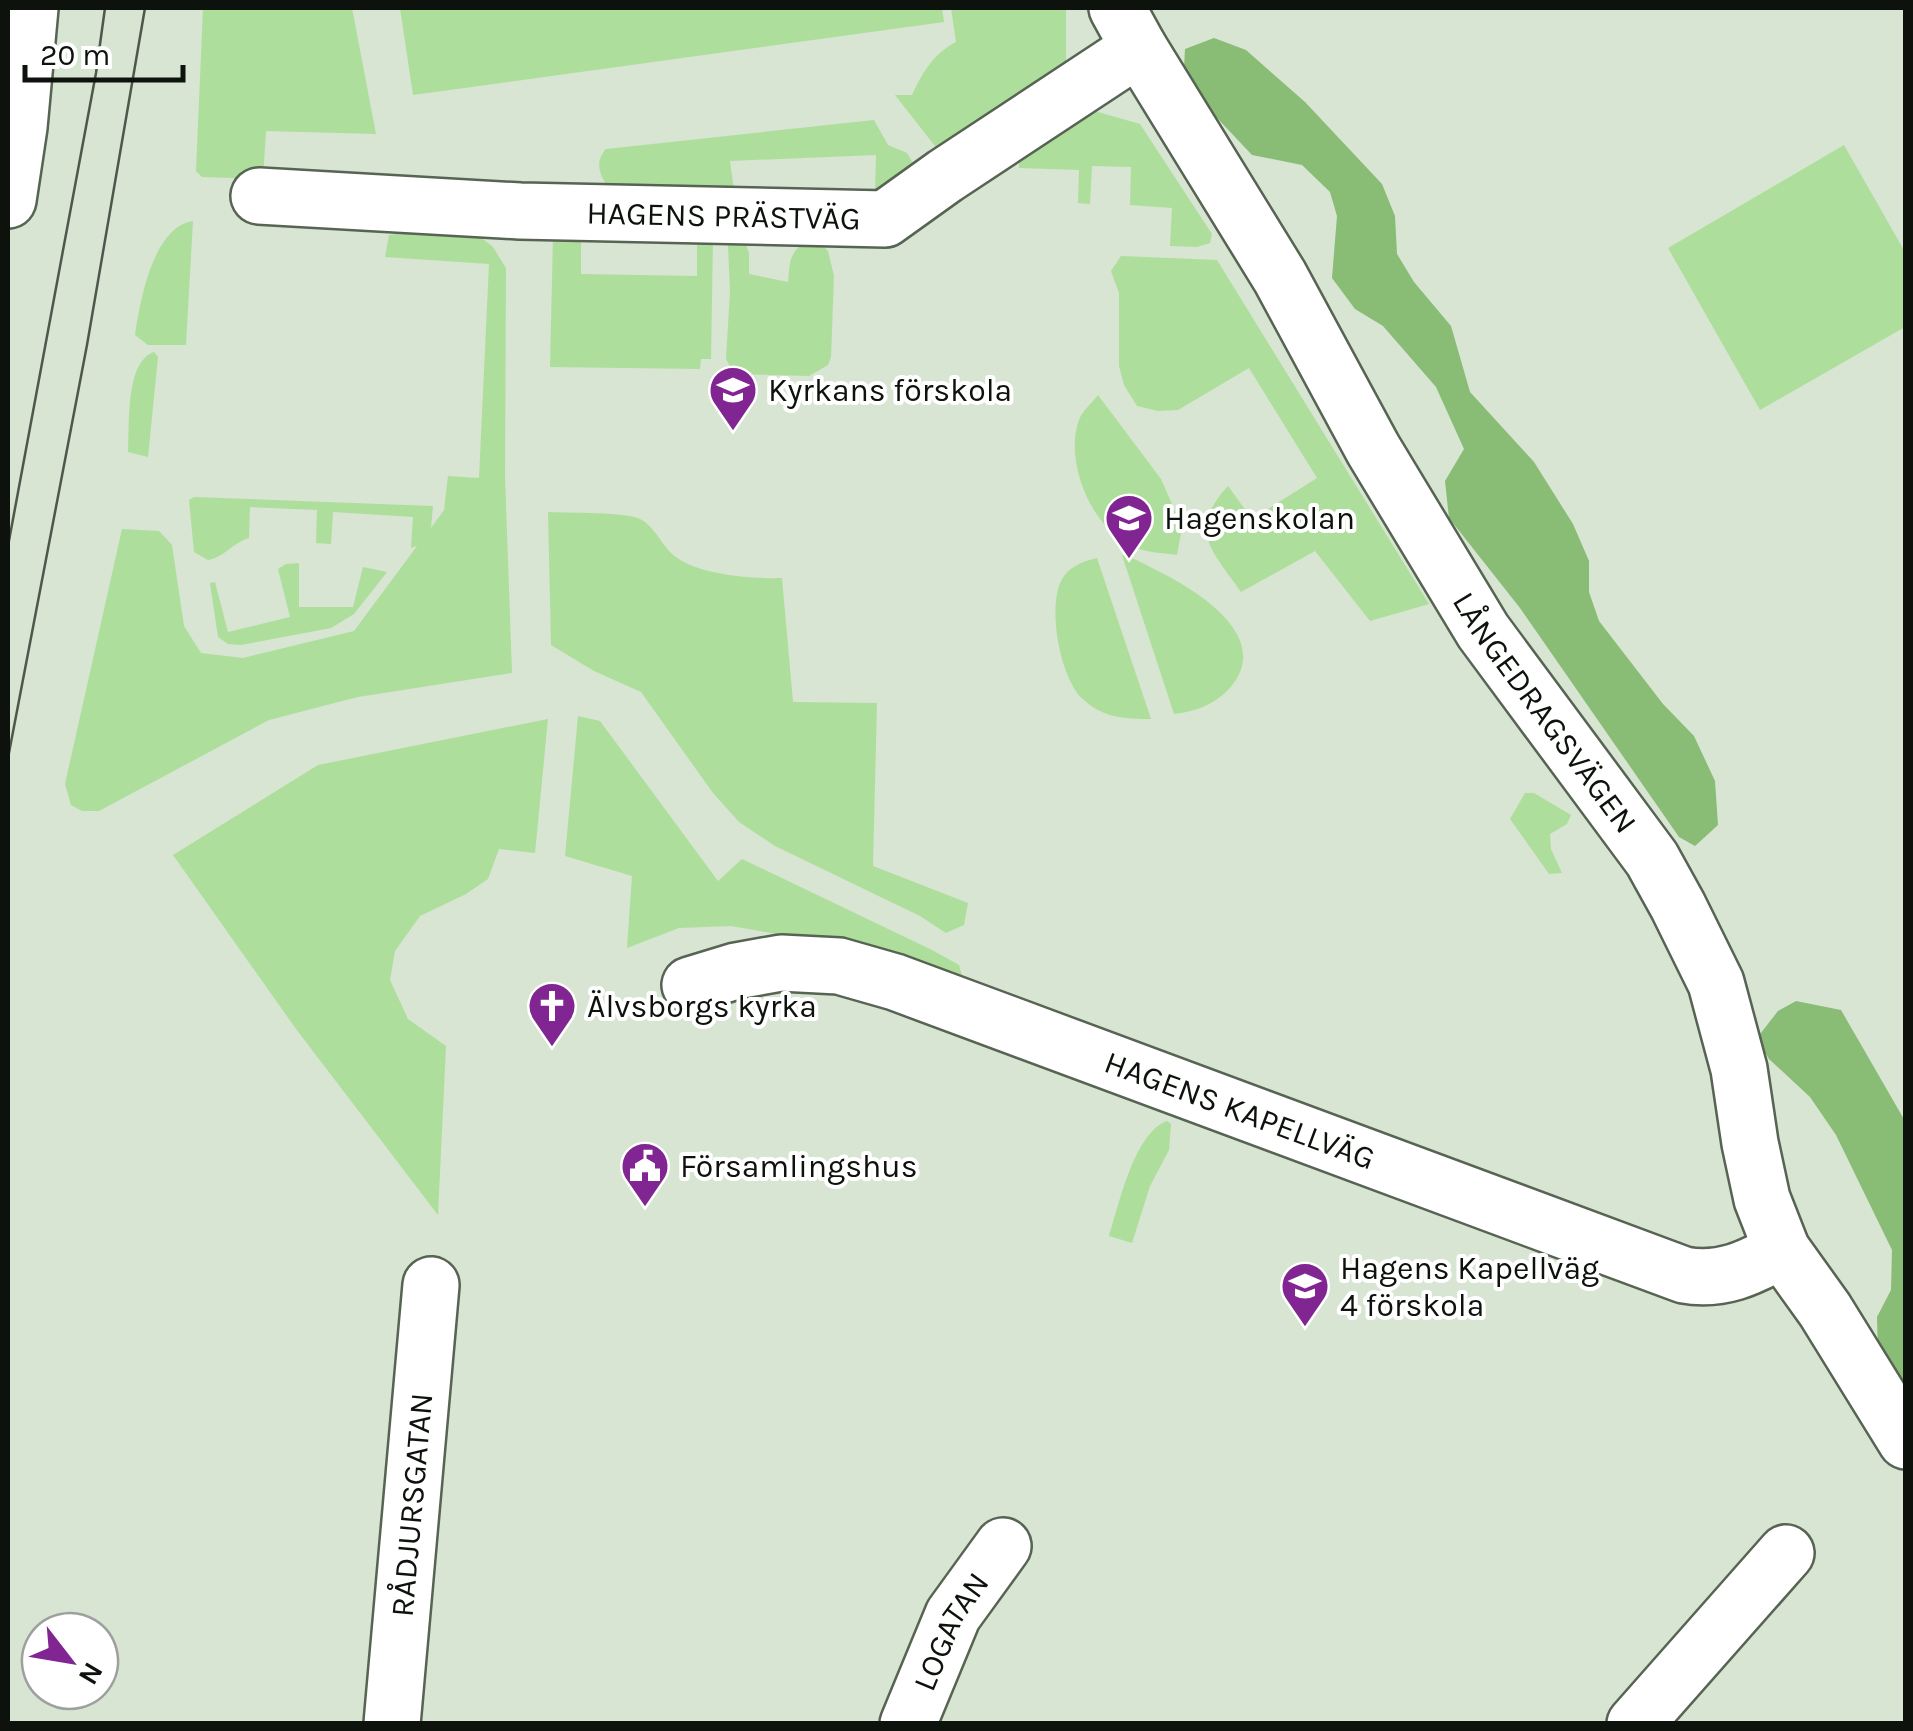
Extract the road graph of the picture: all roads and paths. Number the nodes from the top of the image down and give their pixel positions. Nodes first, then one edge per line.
1 (30, 8) edge
2 (1128, 28) edge
3 (259, 196) dead end
4 (8, 200) edge
5 (690, 985) dead end
6 (1782, 1250) junction
7 (431, 1285) dead end
8 (1906, 1441) edge
9 (1004, 1546) dead end
10 (1786, 1553) dead end
11 (392, 1724) edge
12 (908, 1724) edge
13 (1635, 1724) edge

1 - 4 street
2 - 3 street, HAGENS PRÄSTVÄG
2 - 6 street, LÅNGEDRAGSVÄGEN
5 - 6 street, HAGENS KAPELLVÄG
6 - 8 street, LÅNGEDRAGSVÄGEN
7 - 11 street, RÅDJURSGATAN
9 - 12 street, LOGATAN
10 - 13 street

